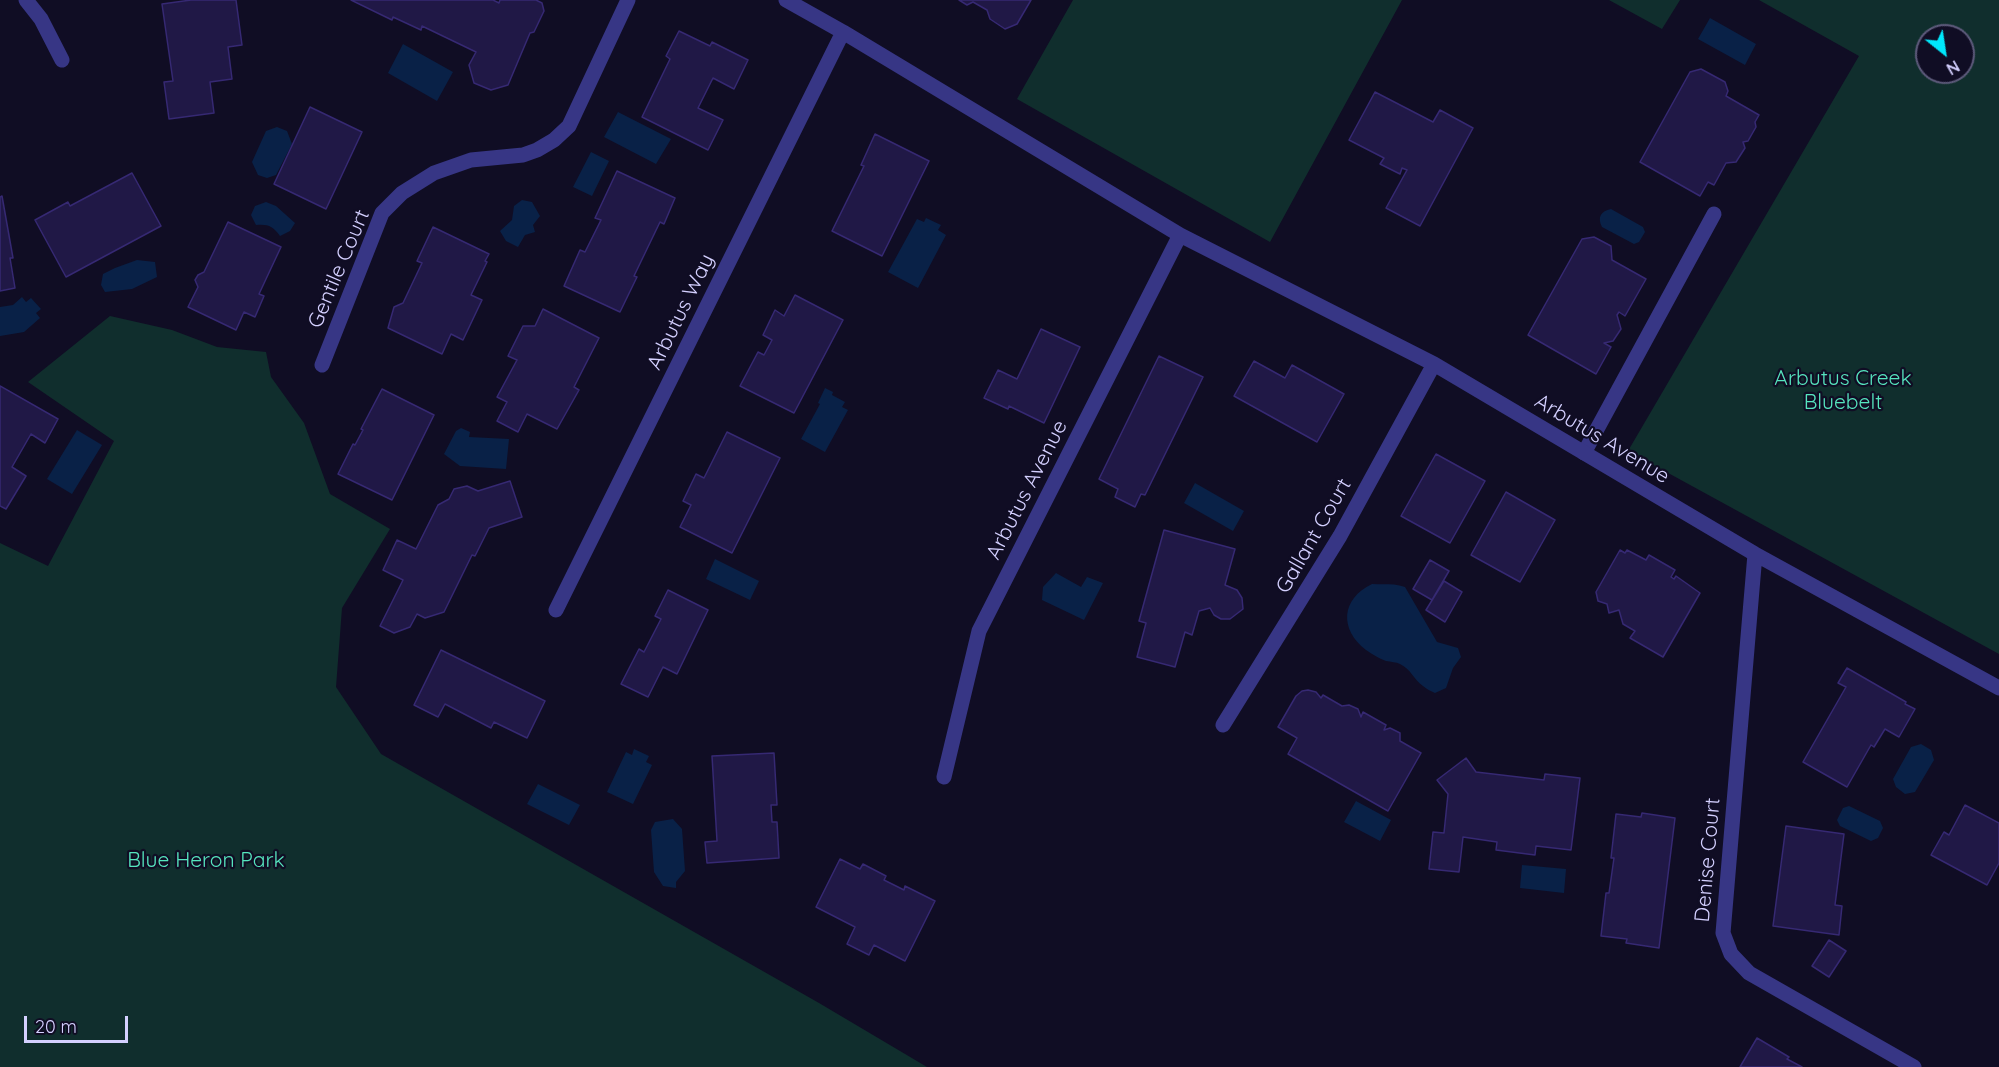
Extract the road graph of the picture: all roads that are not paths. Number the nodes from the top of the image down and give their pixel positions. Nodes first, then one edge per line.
1 (26, 0) edge
2 (628, 0) edge
3 (786, 0) edge
4 (843, 32) junction
5 (62, 60) dead end
6 (1714, 214) dead end
7 (1180, 235) junction
8 (1434, 364) junction
9 (322, 365) dead end
10 (1584, 453) junction
11 (1755, 554) junction
12 (556, 610) dead end
13 (1999, 688) edge
14 (1223, 725) dead end
15 (944, 777) dead end
16 (1914, 1067) edge

1 - 5 street
2 - 9 street, Gentile Court
3 - 4 street, Arbutus Avenue
4 - 7 street, Arbutus Avenue
4 - 12 street, Arbutus Way
6 - 10 street
7 - 8 street, Arbutus Avenue
7 - 15 street, Arbutus Avenue
8 - 10 street, Arbutus Avenue
8 - 14 street, Gallant Court
10 - 11 street, Arbutus Avenue
11 - 13 street, Arbutus Avenue
11 - 16 street, Denise Court

